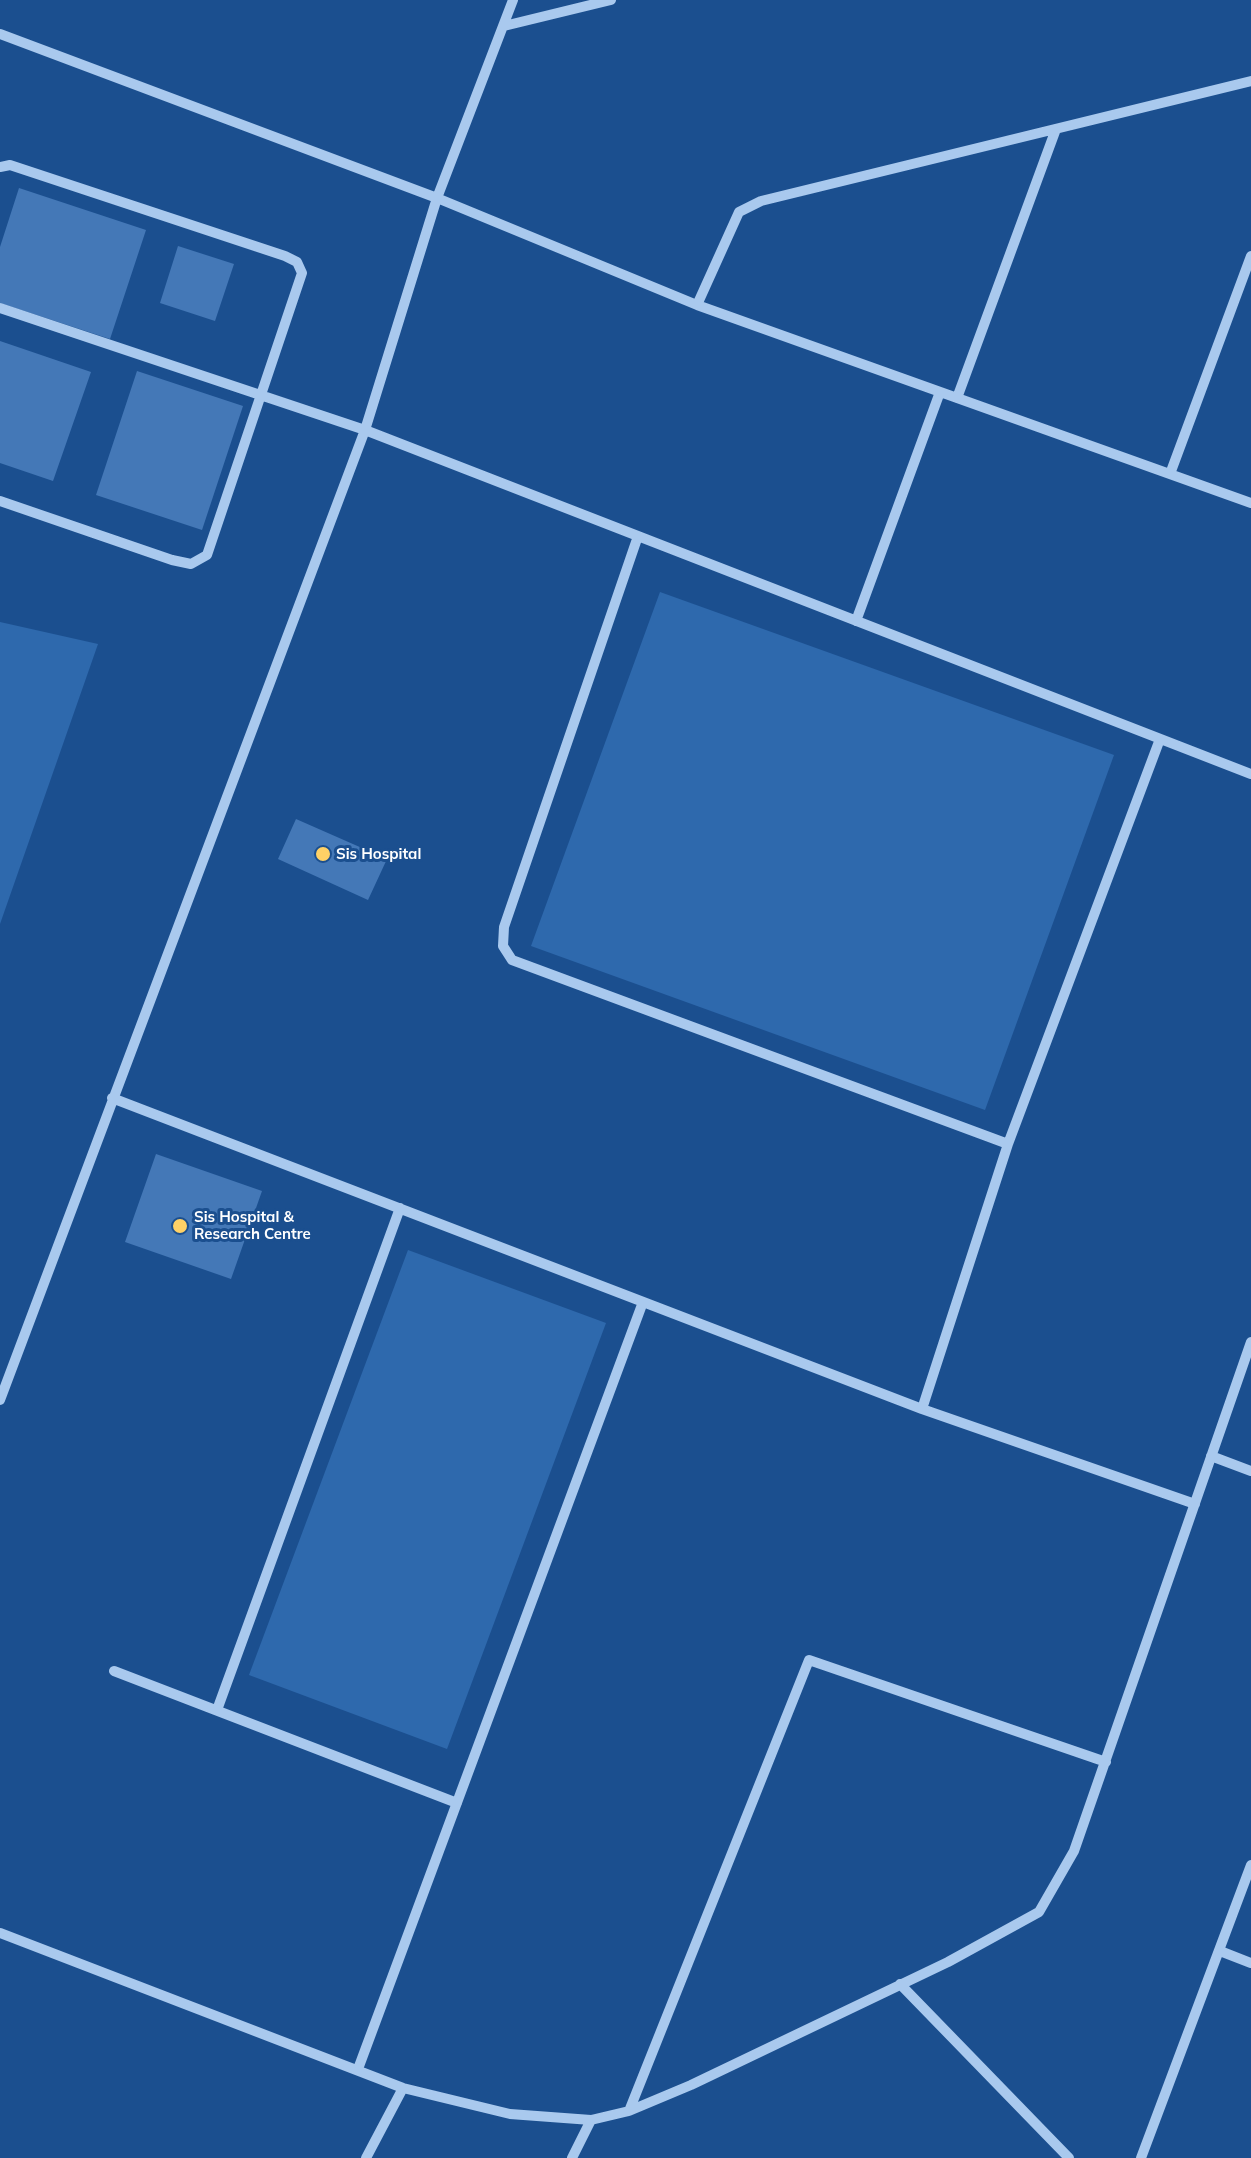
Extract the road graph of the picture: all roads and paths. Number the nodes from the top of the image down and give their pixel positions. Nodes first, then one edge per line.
1 (513, 0) edge
2 (611, 0) edge
3 (504, 26) junction
4 (0, 34) edge
5 (1251, 81) edge
6 (1056, 129) junction
7 (0, 167) edge
8 (437, 198) junction
9 (1251, 256) edge
10 (697, 305) junction
11 (0, 308) edge
12 (940, 392) junction
13 (261, 395) junction
14 (957, 398) junction
15 (365, 430) junction
16 (1170, 474) junction
17 (0, 501) edge
18 (1251, 503) edge
19 (638, 536) junction
20 (856, 621) junction
21 (1160, 738) junction
22 (1251, 774) edge
23 (112, 1098) junction
24 (1008, 1144) junction
25 (400, 1208) junction
26 (643, 1302) junction
27 (1251, 1342) edge
28 (0, 1400) edge
29 (922, 1409) junction
30 (1211, 1456) junction
31 (1251, 1471) edge
32 (1195, 1504) junction
33 (114, 1671) dead end
34 (217, 1710) junction
35 (1106, 1762) junction
36 (457, 1803) junction
37 (1251, 1865) edge
38 (0, 1933) edge
39 (1220, 1951) junction
40 (1251, 1963) edge
41 (900, 1984) junction
42 (358, 2068) junction
43 (403, 2088) junction
44 (629, 2110) junction
45 (591, 2120) junction
46 (366, 2158) edge
47 (572, 2158) edge
48 (1069, 2158) edge
49 (1141, 2158) edge

1 - 3 street
2 - 3 street
3 - 8 street
4 - 8 street
5 - 6 street
6 - 10 street
6 - 14 street
7 - 13 street
8 - 10 street
8 - 15 street
9 - 16 street
10 - 12 street
11 - 13 street
12 - 14 street
12 - 20 street
13 - 15 street
13 - 17 street
14 - 16 street
15 - 19 street
15 - 23 street
16 - 18 street
19 - 20 street
19 - 24 street
20 - 21 street
21 - 22 street
21 - 24 street
23 - 25 street
23 - 28 street
24 - 29 street
25 - 26 street
25 - 34 street
26 - 29 street
26 - 36 street
27 - 30 street
29 - 32 street
30 - 31 street
30 - 32 street
32 - 35 street
33 - 34 street
34 - 36 street
35 - 41 street
35 - 44 street
36 - 42 street
37 - 39 street
38 - 42 street
39 - 40 street
39 - 49 street
41 - 44 street
41 - 48 street
42 - 43 street
43 - 45 street
43 - 46 street
44 - 45 street
45 - 47 street

